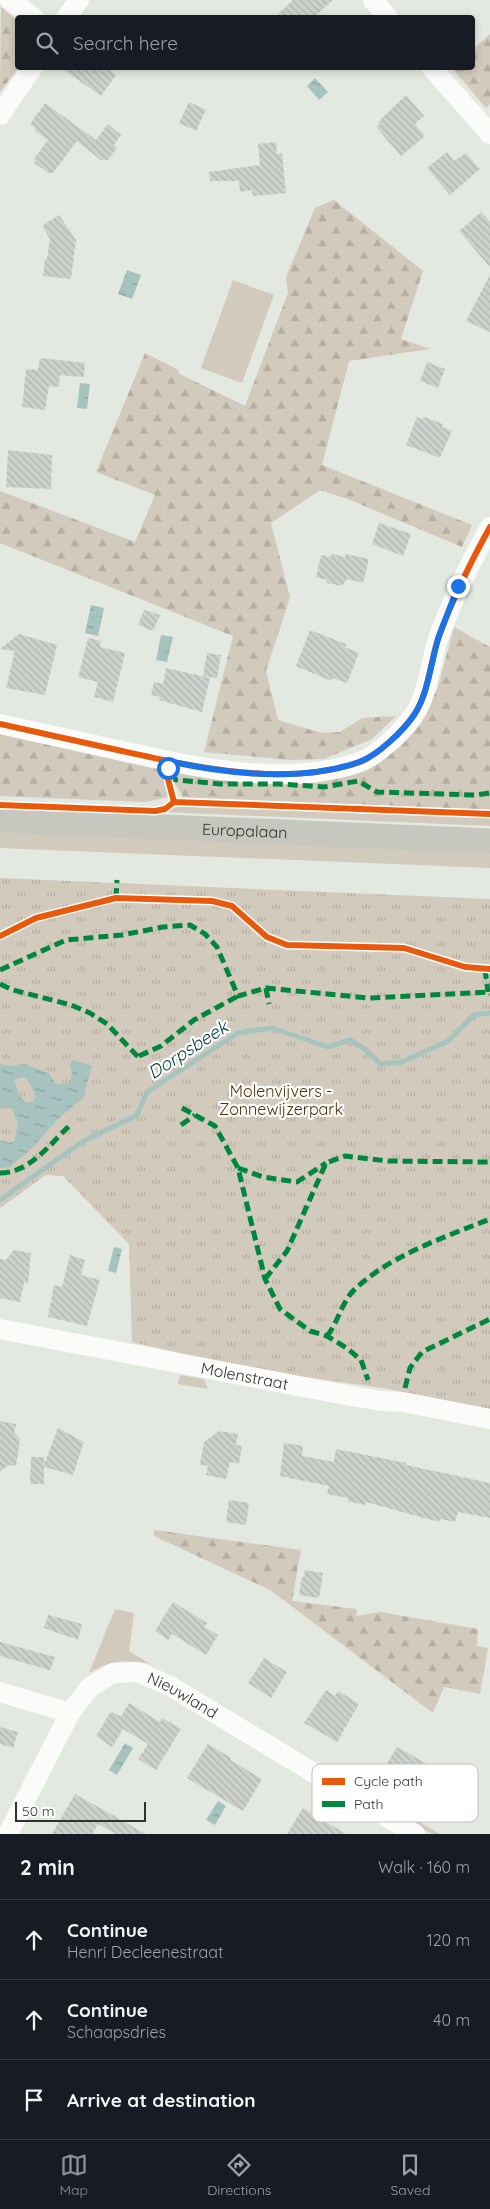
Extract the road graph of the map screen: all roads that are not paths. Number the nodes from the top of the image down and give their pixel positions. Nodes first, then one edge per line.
1 (10, 0) edge
2 (79, 0) edge
3 (373, 0) edge
4 (30, 15) edge
5 (68, 15) edge
6 (386, 15) edge
7 (31, 70) edge
8 (434, 70) edge
9 (0, 115) edge
10 (490, 134) edge
11 (490, 527) edge
12 (0, 724) edge
13 (0, 820) edge
14 (490, 840) edge
15 (0, 1329) edge
16 (490, 1418) edge
17 (0, 1692) edge
18 (70, 1712) junction
19 (312, 1776) edge
20 (393, 1828) edge
21 (8, 1834) edge
22 (415, 1834) edge

1 - 4 street
2 - 5 street
3 - 6 street
7 - 9 street
8 - 10 street
11 - 12 street
13 - 14 main road, Europalaan
15 - 16 street, Molenstraat
17 - 18 street
18 - 19 street, Nieuwland
18 - 21 street, Nieuwland
20 - 22 street, Nieuwland

